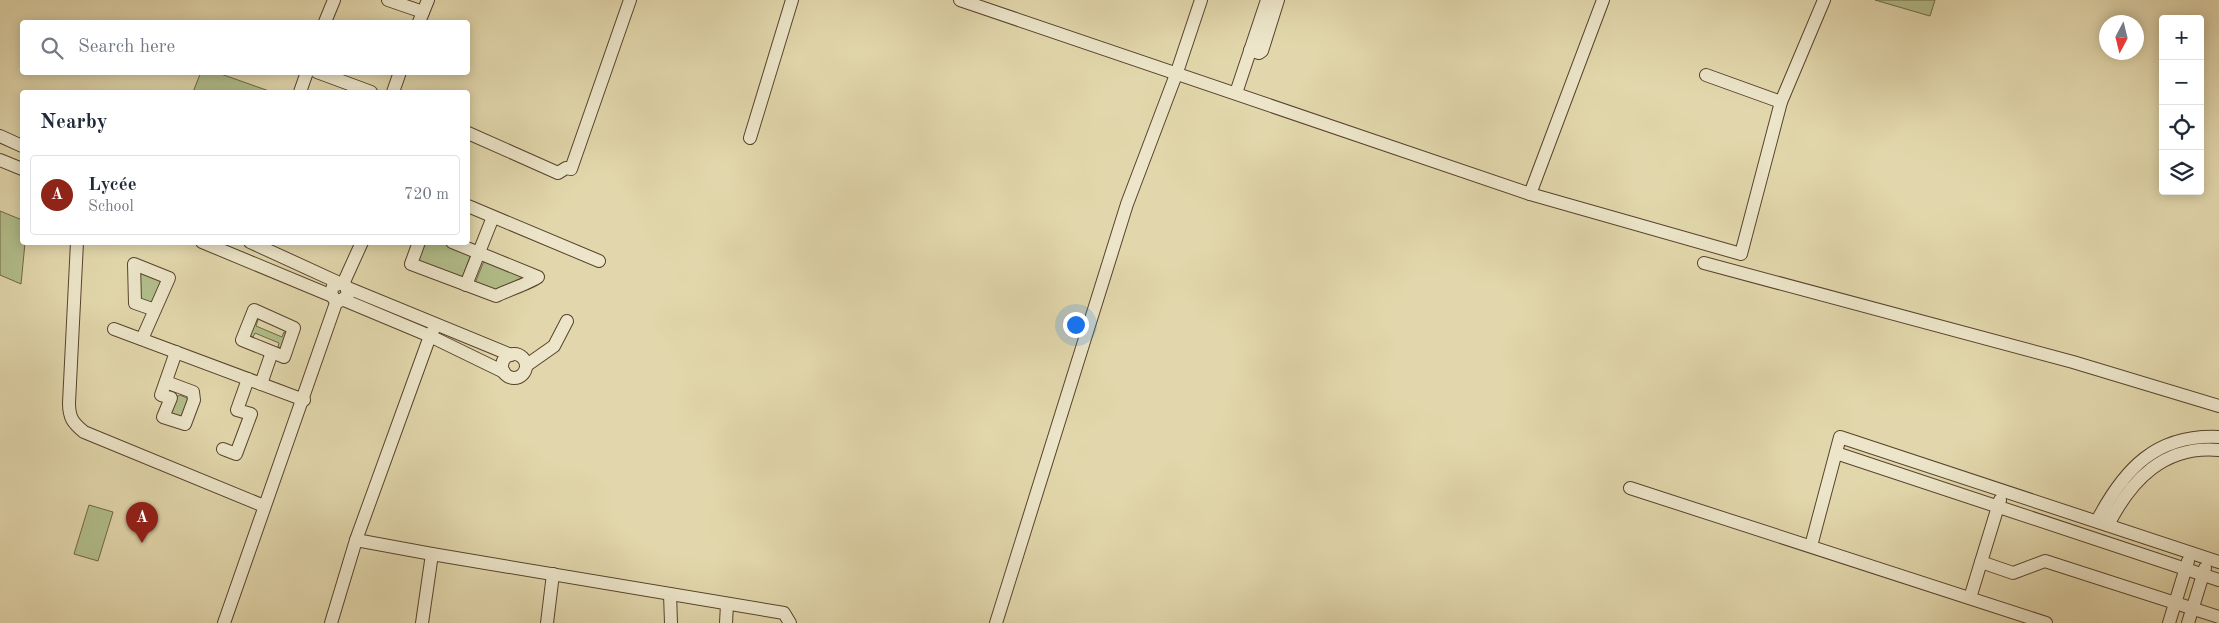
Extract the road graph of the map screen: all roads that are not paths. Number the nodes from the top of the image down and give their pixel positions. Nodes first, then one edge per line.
1 (334, 0) edge
2 (388, 0) edge
3 (630, 0) edge
4 (792, 0) edge
5 (960, 0) edge
6 (1201, 0) edge
7 (1267, 0) edge
8 (1278, 0) edge
9 (1603, 0) edge
10 (1824, 0) edge
11 (424, 12) edge
12 (326, 20) edge
13 (1250, 50) junction
14 (1177, 72) junction
15 (306, 75) edge
16 (325, 75) edge
17 (399, 75) edge
18 (1706, 76) dead end
19 (301, 90) edge
20 (366, 90) edge
21 (394, 90) edge
22 (1236, 93) junction
23 (1781, 102) junction
24 (470, 135) edge
25 (0, 136) edge
26 (750, 138) dead end
27 (470, 143) edge
28 (20, 145) edge
29 (498, 147) junction
30 (0, 160) edge
31 (20, 168) edge
32 (1530, 194) junction
33 (470, 207) edge
34 (493, 217) junction
35 (77, 245) edge
36 (210, 245) edge
37 (255, 245) edge
38 (361, 245) edge
39 (419, 245) edge
40 (459, 245) edge
41 (479, 254) junction
42 (599, 261) dead end
43 (1704, 263) dead end
44 (466, 285) junction
45 (340, 292) junction
46 (155, 310) dead end
47 (567, 321) dead end
48 (436, 324) junction
49 (114, 329) dead end
50 (430, 336) junction
51 (142, 339) junction
52 (176, 352) junction
53 (272, 352) dead end
54 (511, 355) junction
55 (527, 366) junction
56 (504, 372) junction
57 (248, 379) junction
58 (166, 382) dead end
59 (261, 384) junction
60 (304, 400) junction
61 (2219, 406) edge
62 (2219, 437) edge
63 (223, 449) dead end
64 (2219, 450) edge
65 (1836, 453) junction
66 (1630, 488) dead end
67 (2003, 490) junction
68 (264, 506) junction
69 (1998, 506) junction
70 (2102, 523) junction
71 (356, 540) junction
72 (1811, 546) junction
73 (2191, 553) junction
74 (432, 554) junction
75 (2214, 560) edge
76 (1981, 562) junction
77 (2186, 569) junction
78 (553, 574) junction
79 (2203, 574) junction
80 (2219, 580) edge
81 (670, 594) junction
82 (1970, 598) junction
83 (2175, 603) junction
84 (727, 604) junction
85 (2192, 608) junction
86 (2219, 617) edge
87 (224, 623) edge
88 (331, 623) edge
89 (422, 623) edge
90 (547, 623) edge
91 (671, 623) edge
92 (726, 623) edge
93 (790, 623) edge
94 (996, 623) edge
95 (2046, 623) edge
96 (2169, 623) edge
97 (2188, 623) edge

1 - 12 street
2 - 11 street
3 - 29 street
4 - 26 street
5 - 14 street
6 - 14 street
7 - 13 street
8 - 13 street
9 - 32 street
10 - 23 street
13 - 22 street
14 - 22 street
14 - 94 street
15 - 19 street
16 - 20 street
17 - 21 street
18 - 23 street
22 - 32 street
23 - 32 street
24 - 29 street
25 - 28 street
27 - 29 street
30 - 31 street
33 - 34 street
34 - 41 street
34 - 42 street
35 - 68 street
36 - 45 street
37 - 45 street
38 - 45 street
39 - 44 street
40 - 41 street
41 - 44 street
41 - 44 street
43 - 61 street
45 - 48 street
45 - 50 street
45 - 60 street
46 - 51 street
47 - 55 street
48 - 50 street
48 - 54 street
49 - 51 street
50 - 56 street
50 - 71 street
51 - 52 street
52 - 57 street
52 - 58 street
53 - 59 street
54 - 55 street
54 - 56 street
55 - 56 street
57 - 59 street
57 - 63 street
59 - 60 street
60 - 68 street
62 - 70 street
64 - 70 street
65 - 67 street
65 - 69 street
65 - 72 street
66 - 72 street
67 - 69 street
67 - 70 street
68 - 87 street
69 - 76 street
69 - 77 street
70 - 73 street
71 - 74 street
71 - 88 street
72 - 82 street
73 - 75 street
73 - 77 street
74 - 78 street
74 - 89 street
75 - 79 street
76 - 82 street
76 - 83 street
77 - 79 street
77 - 83 street
78 - 81 street
78 - 90 street
79 - 80 street
79 - 85 street
81 - 84 street
81 - 91 street
82 - 95 street
83 - 85 street
83 - 96 street
84 - 92 street
84 - 93 street
85 - 86 street
85 - 97 street

